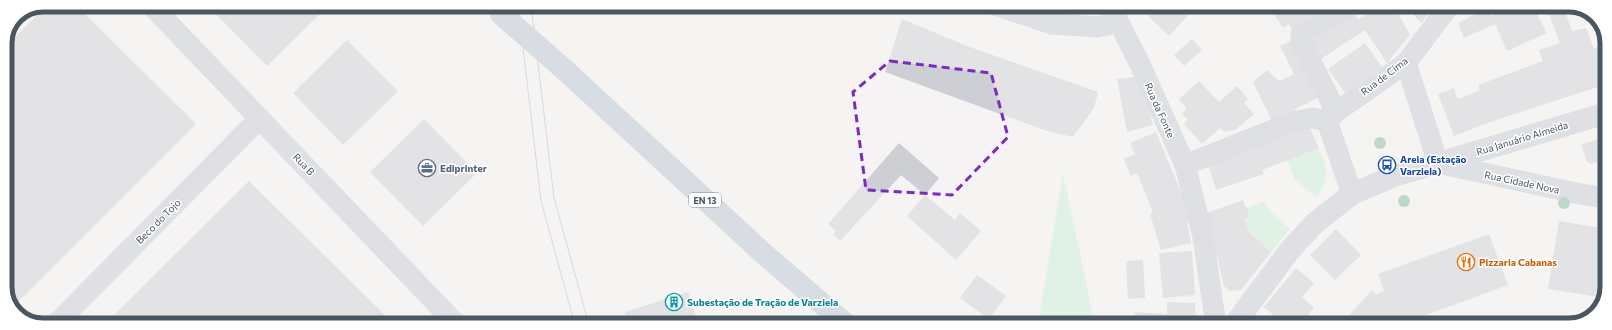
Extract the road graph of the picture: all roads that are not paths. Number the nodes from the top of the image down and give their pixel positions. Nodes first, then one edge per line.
1 (157, 12) edge
2 (500, 12) edge
3 (1016, 12) edge
4 (1338, 12) edge
5 (1444, 12) edge
6 (1114, 14) edge
7 (1406, 63) junction
8 (1600, 115) edge
9 (1331, 116) junction
10 (260, 118) junction
11 (1438, 163) junction
12 (1185, 165) junction
13 (1352, 194) junction
14 (1600, 197) edge
15 (62, 318) edge
16 (451, 318) edge
17 (839, 318) edge
18 (1215, 318) edge
19 (1239, 318) edge

1 - 10 street, Rua B
2 - 17 main road, EN 13, bridge
3 - 6 street, Rua da Fonte
4 - 9 street
5 - 7 street, Rua de Cima
6 - 12 street, Rua da Fonte
7 - 9 street, Rua de Cima
7 - 11 street
8 - 11 street, Rua Januário Almeida
9 - 12 street
9 - 13 street
10 - 15 street, Beco do Tojo
10 - 16 street, Rua B
11 - 13 street, Rua Januário Almeida
11 - 14 street, Rua Cidade Nova
12 - 18 street, Rua da Fonte
13 - 19 street, Rua Januário Almeida

